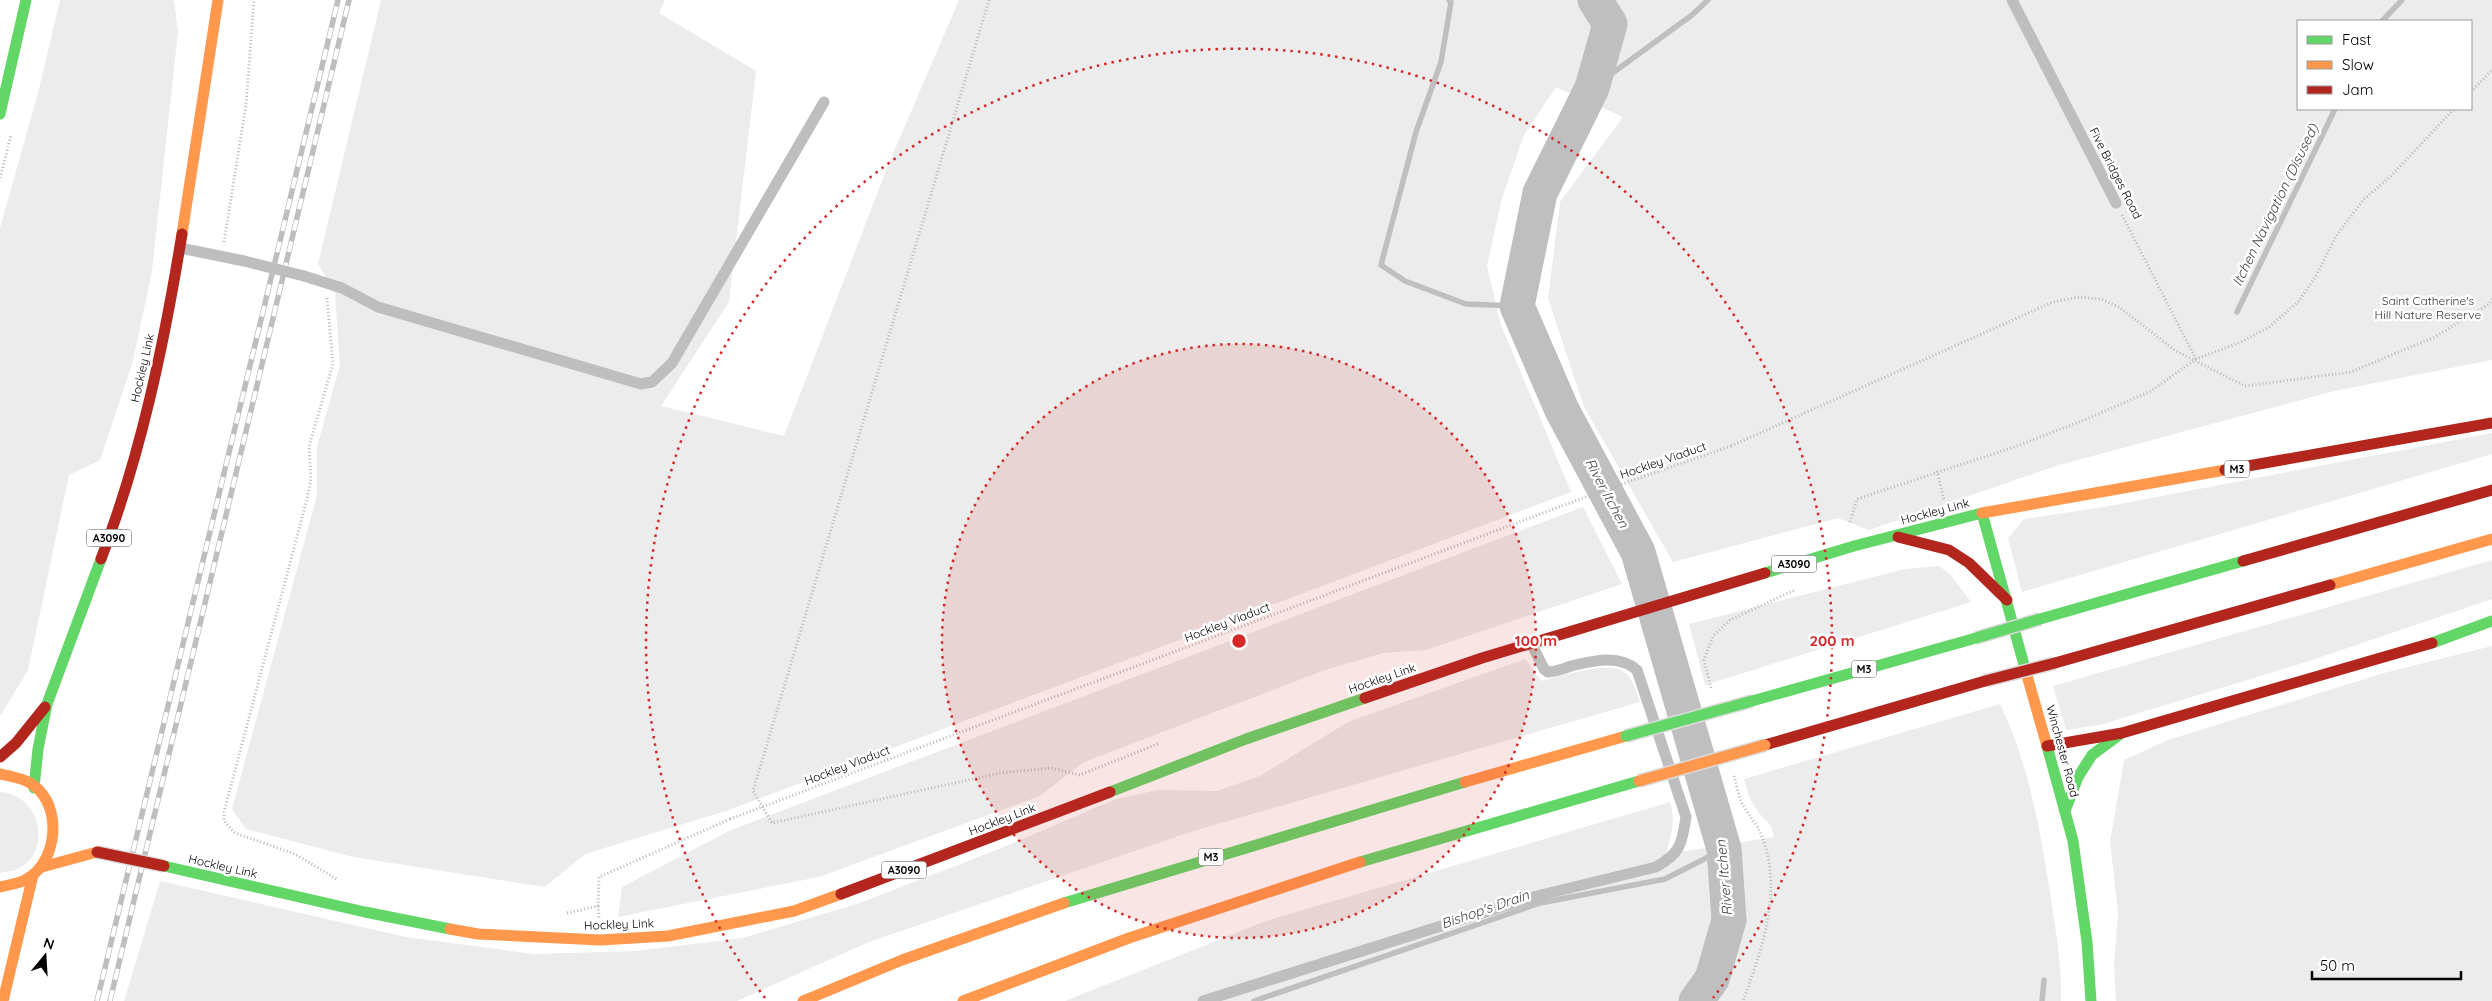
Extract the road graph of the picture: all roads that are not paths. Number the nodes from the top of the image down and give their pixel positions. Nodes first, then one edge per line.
1 (26, 0) edge
2 (211, 0) edge
3 (218, 0) edge
4 (2012, 0) edge
5 (213, 26) junction
6 (824, 102) dead end
7 (0, 114) edge
8 (2116, 203) road end
9 (180, 248) junction
10 (2492, 423) edge
11 (2492, 490) edge
12 (1982, 513) junction
13 (1894, 536) junction
14 (2492, 539) edge
15 (2008, 601) junction
16 (2492, 622) edge
17 (1530, 643) junction
18 (47, 704) junction
19 (2122, 733) junction
20 (2047, 746) junction
21 (0, 757) edge
22 (0, 774) edge
23 (34, 788) junction
24 (2065, 810) junction
25 (53, 820) junction
26 (68, 831) dead end
27 (83, 841) dead end
28 (97, 852) junction
29 (38, 871) junction
30 (0, 887) edge
31 (3, 1001) edge
32 (803, 1001) edge
33 (963, 1001) edge
34 (1202, 1001) edge
35 (2091, 1001) edge

1 - 7 main road
2 - 5 main road, Hockley Link / A3090
3 - 5 main road, Hockley Link / A3090
4 - 8 lane, Five Bridges Road
5 - 9 main road, Hockley Link / A3090
6 - 9 lane, bridge
9 - 18 main road, Hockley Link / A3090
10 - 12 main road, M3
11 - 32 main road, M3, bridge
12 - 13 main road, Hockley Link / A3090
12 - 15 main road, Winchester Road
13 - 15 main road, Hockley Link / A3090
13 - 17 main road, Hockley Link / A3090
14 - 33 main road, bridge
15 - 20 main road, Winchester Road
16 - 19 main road
17 - 28 main road, Hockley Link / A3090, bridge
17 - 34 lane
18 - 21 main road, Hockley Link / A3090
18 - 23 main road, Hockley Link / A3090
19 - 20 main road
19 - 24 main road
20 - 24 main road, Winchester Road
22 - 23 main road
23 - 25 main road
24 - 35 main road, Winchester Road
25 - 26 main road
25 - 29 main road
27 - 28 main road, Hockley Link / A3090
28 - 29 main road, Hockley Link / A3090
29 - 30 main road, Hockley Link
29 - 31 main road

